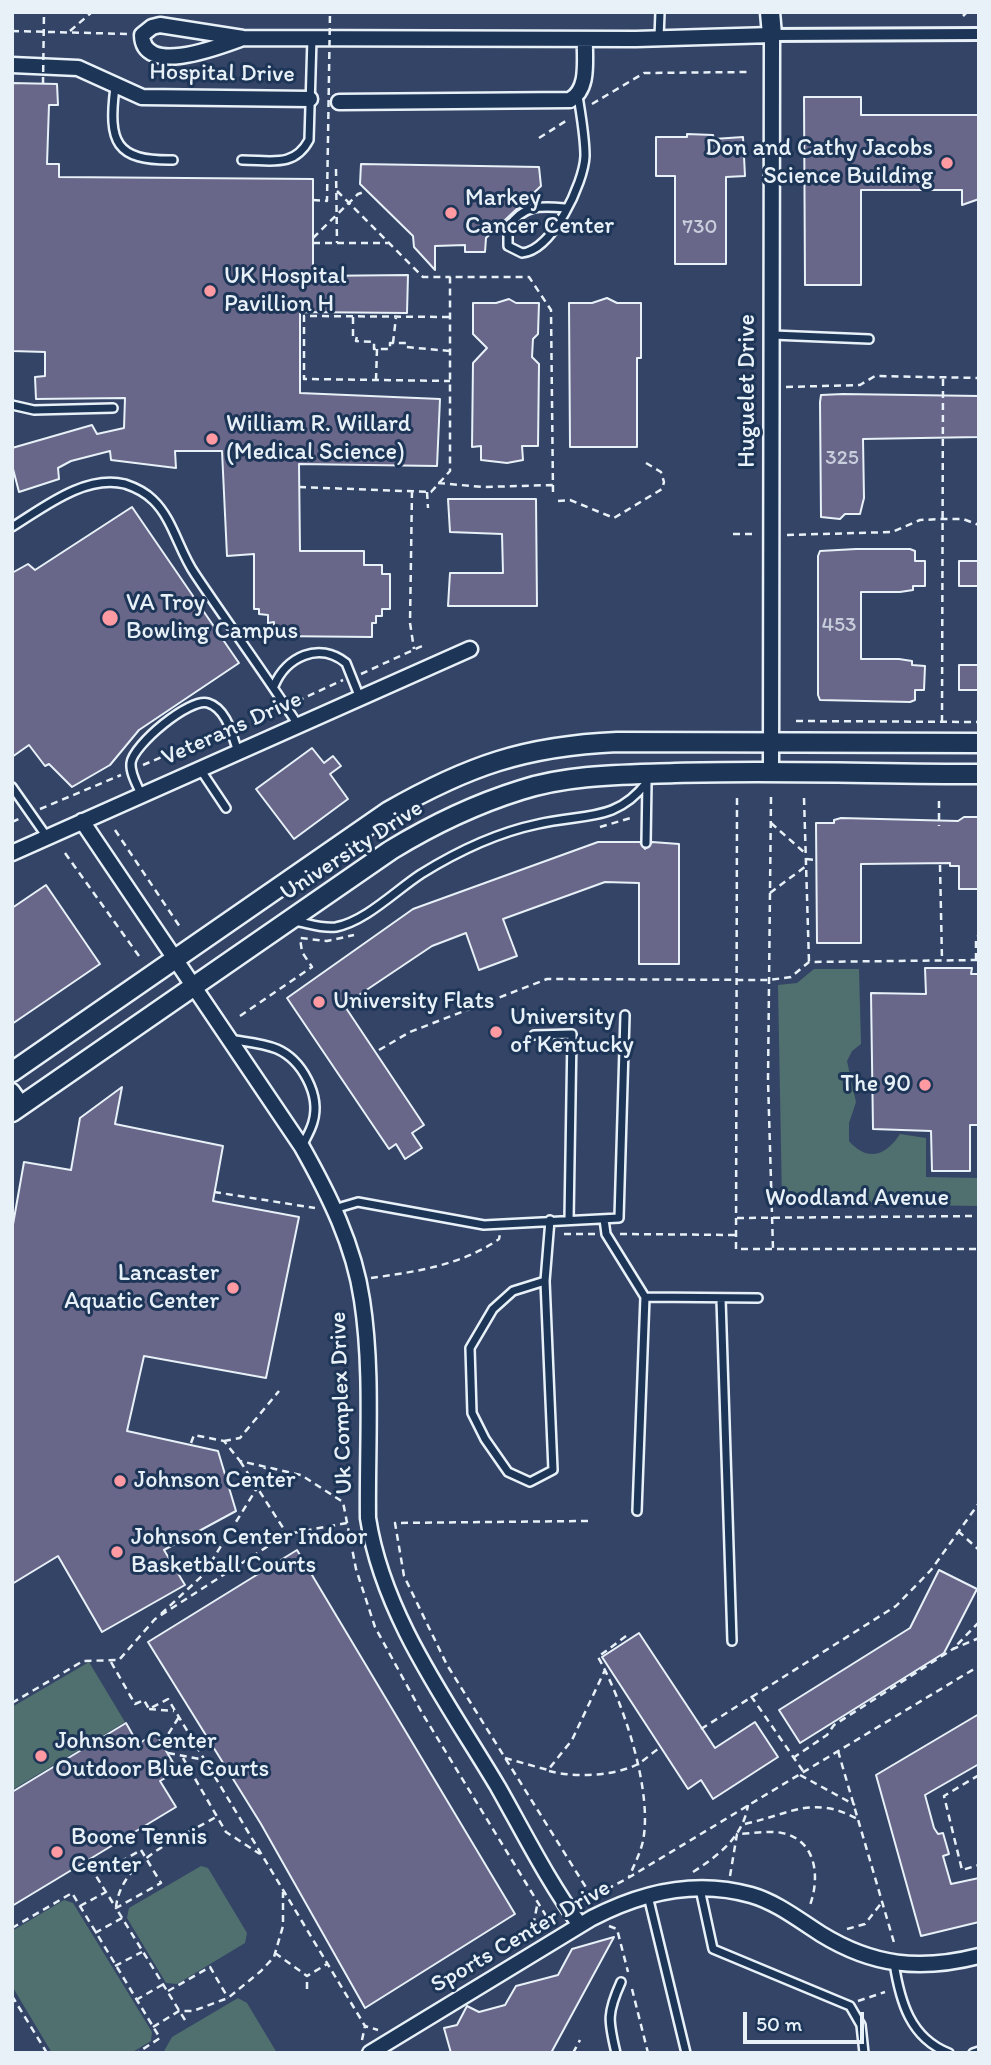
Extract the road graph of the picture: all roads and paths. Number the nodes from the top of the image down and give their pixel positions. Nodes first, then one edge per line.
1 (44, 12) edge
2 (92, 12) edge
3 (330, 12) edge
4 (660, 12) edge
5 (770, 12) edge
6 (967, 12) edge
7 (963, 16) dead end
8 (44, 30) junction
9 (12, 31) edge
10 (70, 31) junction
11 (979, 34) edge
12 (142, 35) junction
13 (772, 35) junction
14 (243, 38) junction
15 (312, 38) junction
16 (584, 38) junction
17 (659, 38) junction
18 (12, 65) edge
19 (748, 72) dead end
20 (43, 84) dead end
21 (115, 87) junction
22 (578, 96) junction
23 (310, 99) junction
24 (339, 102) dead end
25 (580, 111) junction
26 (539, 138) dead end
27 (173, 160) dead end
28 (242, 160) dead end
29 (336, 169) dead end
30 (337, 191) junction
31 (368, 191) dead end
32 (313, 201) dead end
33 (349, 203) junction
34 (566, 208) junction
35 (337, 215) junction
36 (337, 243) junction
37 (388, 243) junction
38 (450, 277) junction
39 (353, 316) junction
40 (396, 317) junction
41 (450, 317) junction
42 (773, 335) junction
43 (869, 339) dead end
44 (393, 343) junction
45 (377, 349) junction
46 (450, 351) junction
47 (979, 378) edge
48 (943, 379) junction
49 (376, 380) junction
50 (450, 381) junction
51 (786, 387) dead end
52 (12, 405) edge
53 (113, 408) dead end
54 (646, 463) dead end
55 (438, 484) junction
56 (553, 485) junction
57 (299, 487) dead end
58 (412, 491) junction
59 (427, 492) junction
60 (553, 492) dead end
61 (558, 501) dead end
62 (428, 508) dead end
63 (943, 519) junction
64 (979, 525) edge
65 (12, 527) edge
66 (733, 534) dead end
67 (754, 534) dead end
68 (783, 535) dead end
69 (422, 646) dead end
70 (414, 649) junction
71 (470, 649) dead end
72 (360, 674) dead end
73 (346, 679) dead end
74 (274, 686) junction
75 (360, 698) junction
76 (296, 701) dead end
77 (279, 708) dead end
78 (796, 721) dead end
79 (942, 722) junction
80 (979, 722) edge
81 (298, 725) junction
82 (230, 728) junction
83 (771, 743) junction
84 (979, 743) edge
85 (237, 752) junction
86 (200, 769) junction
87 (132, 770) junction
88 (771, 771) junction
89 (979, 774) edge
90 (647, 778) junction
91 (12, 787) edge
92 (141, 794) junction
93 (771, 797) dead end
94 (737, 798) dead end
95 (804, 798) dead end
96 (939, 801) dead end
97 (226, 808) dead end
98 (647, 809) junction
99 (32, 813) junction
100 (82, 821) junction
101 (12, 822) edge
102 (770, 823) junction
103 (939, 826) dead end
104 (594, 827) dead end
105 (115, 830) dead end
106 (47, 837) junction
107 (646, 843) dead end
108 (65, 852) dead end
109 (12, 853) edge
110 (806, 853) junction
111 (806, 859) junction
112 (816, 860) dead end
113 (940, 865) dead end
114 (806, 866) junction
115 (770, 893) junction
116 (290, 921) junction
117 (180, 927) dead end
118 (364, 929) dead end
119 (979, 936) edge
120 (139, 956) dead end
121 (173, 960) junction
122 (977, 960) edge
123 (942, 961) junction
124 (809, 962) junction
125 (738, 980) junction
126 (769, 980) junction
127 (193, 988) junction
128 (625, 1015) dead end
129 (240, 1016) dead end
130 (534, 1035) dead end
131 (228, 1038) junction
132 (379, 1050) dead end
133 (12, 1072) edge
134 (15, 1103) edge
135 (302, 1147) junction
136 (214, 1192) dead end
137 (315, 1208) dead end
138 (334, 1209) junction
139 (979, 1216) edge
140 (772, 1217) junction
141 (736, 1218) junction
142 (604, 1219) junction
143 (550, 1220) junction
144 (569, 1220) junction
145 (500, 1234) dead end
146 (979, 1249) edge
147 (773, 1250) junction
148 (358, 1280) junction
149 (545, 1281) junction
150 (645, 1297) junction
151 (758, 1298) dead end
152 (721, 1299) junction
153 (279, 1391) dead end
154 (223, 1441) junction
155 (191, 1443) dead end
156 (240, 1461) junction
157 (265, 1467) junction
158 (257, 1488) junction
159 (979, 1503) edge
160 (637, 1511) dead end
161 (588, 1521) dead end
162 (347, 1523) junction
163 (958, 1531) junction
164 (287, 1534) junction
165 (979, 1550) edge
166 (155, 1619) junction
167 (979, 1622) edge
168 (626, 1636) dead end
169 (979, 1638) edge
170 (732, 1641) dead end
171 (953, 1649) junction
172 (111, 1662) junction
173 (979, 1666) edge
174 (605, 1670) junction
175 (751, 1696) junction
176 (12, 1703) edge
177 (149, 1709) junction
178 (176, 1711) junction
179 (179, 1717) junction
180 (701, 1729) dead end
181 (162, 1744) dead end
182 (661, 1747) dead end
183 (838, 1751) junction
184 (168, 1753) dead end
185 (183, 1758) junction
186 (504, 1758) junction
187 (793, 1758) junction
188 (205, 1760) junction
189 (636, 1765) junction
190 (548, 1770) junction
191 (801, 1773) junction
192 (979, 1777) edge
193 (748, 1805) junction
194 (855, 1805) junction
195 (216, 1817) junction
196 (861, 1821) junction
197 (746, 1824) junction
198 (737, 1834) junction
199 (262, 1856) junction
200 (146, 1858) junction
201 (979, 1865) edge
202 (693, 1872) dead end
203 (730, 1876) dead end
204 (628, 1878) junction
205 (700, 1888) junction
206 (283, 1890) junction
207 (106, 1892) junction
208 (648, 1895) junction
209 (883, 1901) junction
210 (810, 1905) dead end
211 (80, 1906) junction
212 (537, 1906) junction
213 (117, 1908) junction
214 (122, 1918) junction
215 (551, 1924) dead end
216 (580, 1925) junction
217 (12, 1928) edge
218 (617, 1929) dead end
219 (847, 1930) dead end
220 (95, 1933) junction
221 (530, 1943) dead end
222 (895, 1946) dead end
223 (142, 1952) junction
224 (275, 1953) junction
225 (979, 1956) edge
226 (894, 1963) junction
227 (327, 1964) junction
228 (116, 1966) junction
229 (307, 1976) junction
230 (621, 1982) dead end
231 (162, 1985) junction
232 (307, 1989) dead end
233 (168, 1991) junction
234 (885, 1992) dead end
235 (12, 1996) edge
236 (229, 1998) junction
237 (863, 1999) dead end
238 (136, 2000) junction
239 (179, 2011) junction
240 (185, 2020) dead end
241 (365, 2026) junction
242 (153, 2027) junction
243 (386, 2032) dead end
244 (580, 2040) dead end
245 (365, 2051) edge
246 (979, 2051) edge
247 (47, 2053) edge
248 (137, 2053) edge
249 (573, 2053) edge
250 (616, 2053) edge
251 (648, 2053) edge
252 (687, 2053) edge
253 (864, 2053) edge
254 (949, 2053) edge
255 (973, 2053) edge

1 - 8 path, bridge
2 - 10 path
3 - 32 path, bridge
4 - 17 lane
5 - 13 street, Huguelet Drive
6 - 7 path
8 - 9 path
8 - 10 path
8 - 20 path, bridge
10 - 12 path
11 - 13 street
12 - 14 street
12 - 14 street
13 - 17 street
13 - 42 street, Huguelet Drive
14 - 15 street
15 - 16 street
15 - 23 lane
16 - 17 street
16 - 22 street
18 - 21 street, Hospital Drive
19 - 25 path
21 - 23 street, Hospital Drive
21 - 27 lane
22 - 24 street
22 - 25 lane
23 - 28 lane
25 - 26 path
25 - 34 lane
29 - 30 path
30 - 33 path
30 - 35 path
31 - 33 path
33 - 35 path
33 - 37 path
34 - 34 lane
35 - 36 path
35 - 36 path
36 - 37 path
37 - 38 path
38 - 41 path
38 - 56 path
39 - 40 path
39 - 45 path
39 - 49 path
40 - 41 path
40 - 44 path
41 - 46 path
42 - 43 lane
42 - 83 street, Huguelet Drive
44 - 45 path
44 - 46 path
45 - 49 path
46 - 50 path
47 - 48 path
48 - 51 path
48 - 63 path
49 - 50 path
50 - 55 path
52 - 53 lane
54 - 61 path
55 - 56 path
55 - 59 path
56 - 60 path
57 - 58 path
58 - 59 path
58 - 70 path
59 - 62 path
63 - 64 path
63 - 68 path
63 - 79 path
65 - 74 lane
66 - 67 path
69 - 70 path
70 - 72 path
71 - 75 street, Veterans Drive
73 - 76 path
74 - 75 lane
74 - 81 lane
75 - 81 street, Veterans Drive
77 - 82 path
78 - 79 path
79 - 80 path
81 - 85 street, Veterans Drive
82 - 85 lane
82 - 87 path
82 - 87 lane
83 - 84 street, University Drive
83 - 88 street, Huguelet Drive
83 - 121 street, University Drive
85 - 86 street, Veterans Drive
86 - 92 street, Veterans Drive
86 - 97 lane
87 - 92 lane
87 - 99 path
88 - 89 street, University Drive
88 - 90 street, University Drive
90 - 98 lane
90 - 116 street, University Drive
90 - 116 lane
91 - 99 lane
92 - 100 street, Veterans Drive
93 - 102 path
94 - 125 path
95 - 110 path
96 - 103 path
98 - 104 path
98 - 107 lane
99 - 101 path
99 - 106 lane
100 - 106 street, Veterans Drive
100 - 121 street, Uk Complex Drive
102 - 110 path
102 - 115 path
105 - 117 path
106 - 109 street, Veterans Drive
108 - 120 path
110 - 111 path
111 - 112 path
111 - 114 path
113 - 123 path
114 - 115 path
114 - 124 path
115 - 126 path
116 - 127 street, University Drive
118 - 129 path
119 - 122 path
121 - 127 street, Uk Complex Drive
121 - 133 street, University Drive
122 - 123 path
123 - 124 path
124 - 126 path
125 - 126 path
125 - 132 path
125 - 141 path
126 - 140 path
127 - 131 street, Uk Complex Drive
127 - 134 street, University Drive
128 - 142 lane
130 - 144 lane
131 - 135 street, Uk Complex Drive
131 - 135 lane
135 - 138 street, Uk Complex Drive
136 - 137 path
138 - 143 lane
138 - 148 street, Uk Complex Drive
139 - 140 path, Woodland Avenue
140 - 141 path, Woodland Avenue
140 - 147 path
141 - 147 path
142 - 144 lane
142 - 150 lane
143 - 144 lane
143 - 149 lane
145 - 148 path
146 - 147 path
148 - 216 street, Uk Complex Drive
149 - 149 lane
150 - 152 lane
150 - 160 lane
151 - 152 lane
152 - 170 lane
153 - 154 path
154 - 155 path
154 - 156 path
156 - 157 path
156 - 158 path
157 - 158 path
157 - 162 path
158 - 164 path
158 - 166 path
159 - 163 path
161 - 186 path
162 - 164 path
162 - 212 path
163 - 165 path
163 - 175 path
164 - 166 path
166 - 172 path
167 - 171 path
168 - 174 path
169 - 171 path
171 - 187 path
172 - 176 path
172 - 177 path
173 - 183 path
174 - 189 path
174 - 190 path
175 - 180 path
175 - 187 path
177 - 178 path
177 - 178 path
178 - 179 path
179 - 181 path
179 - 188 path
182 - 189 path
183 - 191 path
183 - 194 path
184 - 185 path
185 - 188 path
185 - 195 path
186 - 190 path
186 - 204 path
187 - 191 path
188 - 199 path
189 - 190 path
189 - 204 path
191 - 193 path
191 - 194 path
192 - 201 path
193 - 197 path
193 - 204 path
194 - 196 path
195 - 199 path
195 - 200 path
196 - 197 path
196 - 209 path
197 - 198 path
198 - 202 path
198 - 203 path
198 - 210 path
199 - 206 path
200 - 207 path
200 - 213 path
200 - 213 path
205 - 208 street, Sports Center Drive
205 - 226 street, Sports Center Drive
205 - 253 lane
206 - 224 path
206 - 227 path
207 - 211 path
207 - 213 path
208 - 216 street, Sports Center Drive
208 - 252 lane
209 - 219 path
209 - 222 path
211 - 217 path
211 - 220 path
212 - 215 path
212 - 221 path
213 - 214 path
214 - 220 path
214 - 223 path
216 - 245 street, Sports Center Drive
218 - 251 path
220 - 228 path
223 - 228 path
223 - 231 path
224 - 229 path
224 - 236 path
225 - 226 street, Sports Center Drive
226 - 254 lane
227 - 229 path
227 - 241 path
228 - 238 path
229 - 232 path
230 - 250 lane
231 - 233 path
231 - 238 path
233 - 236 path
233 - 239 path
234 - 237 path
235 - 247 path
236 - 239 path
238 - 242 path
239 - 240 path
239 - 242 path
241 - 243 path
241 - 245 path
242 - 248 path
244 - 249 path
246 - 255 lane

